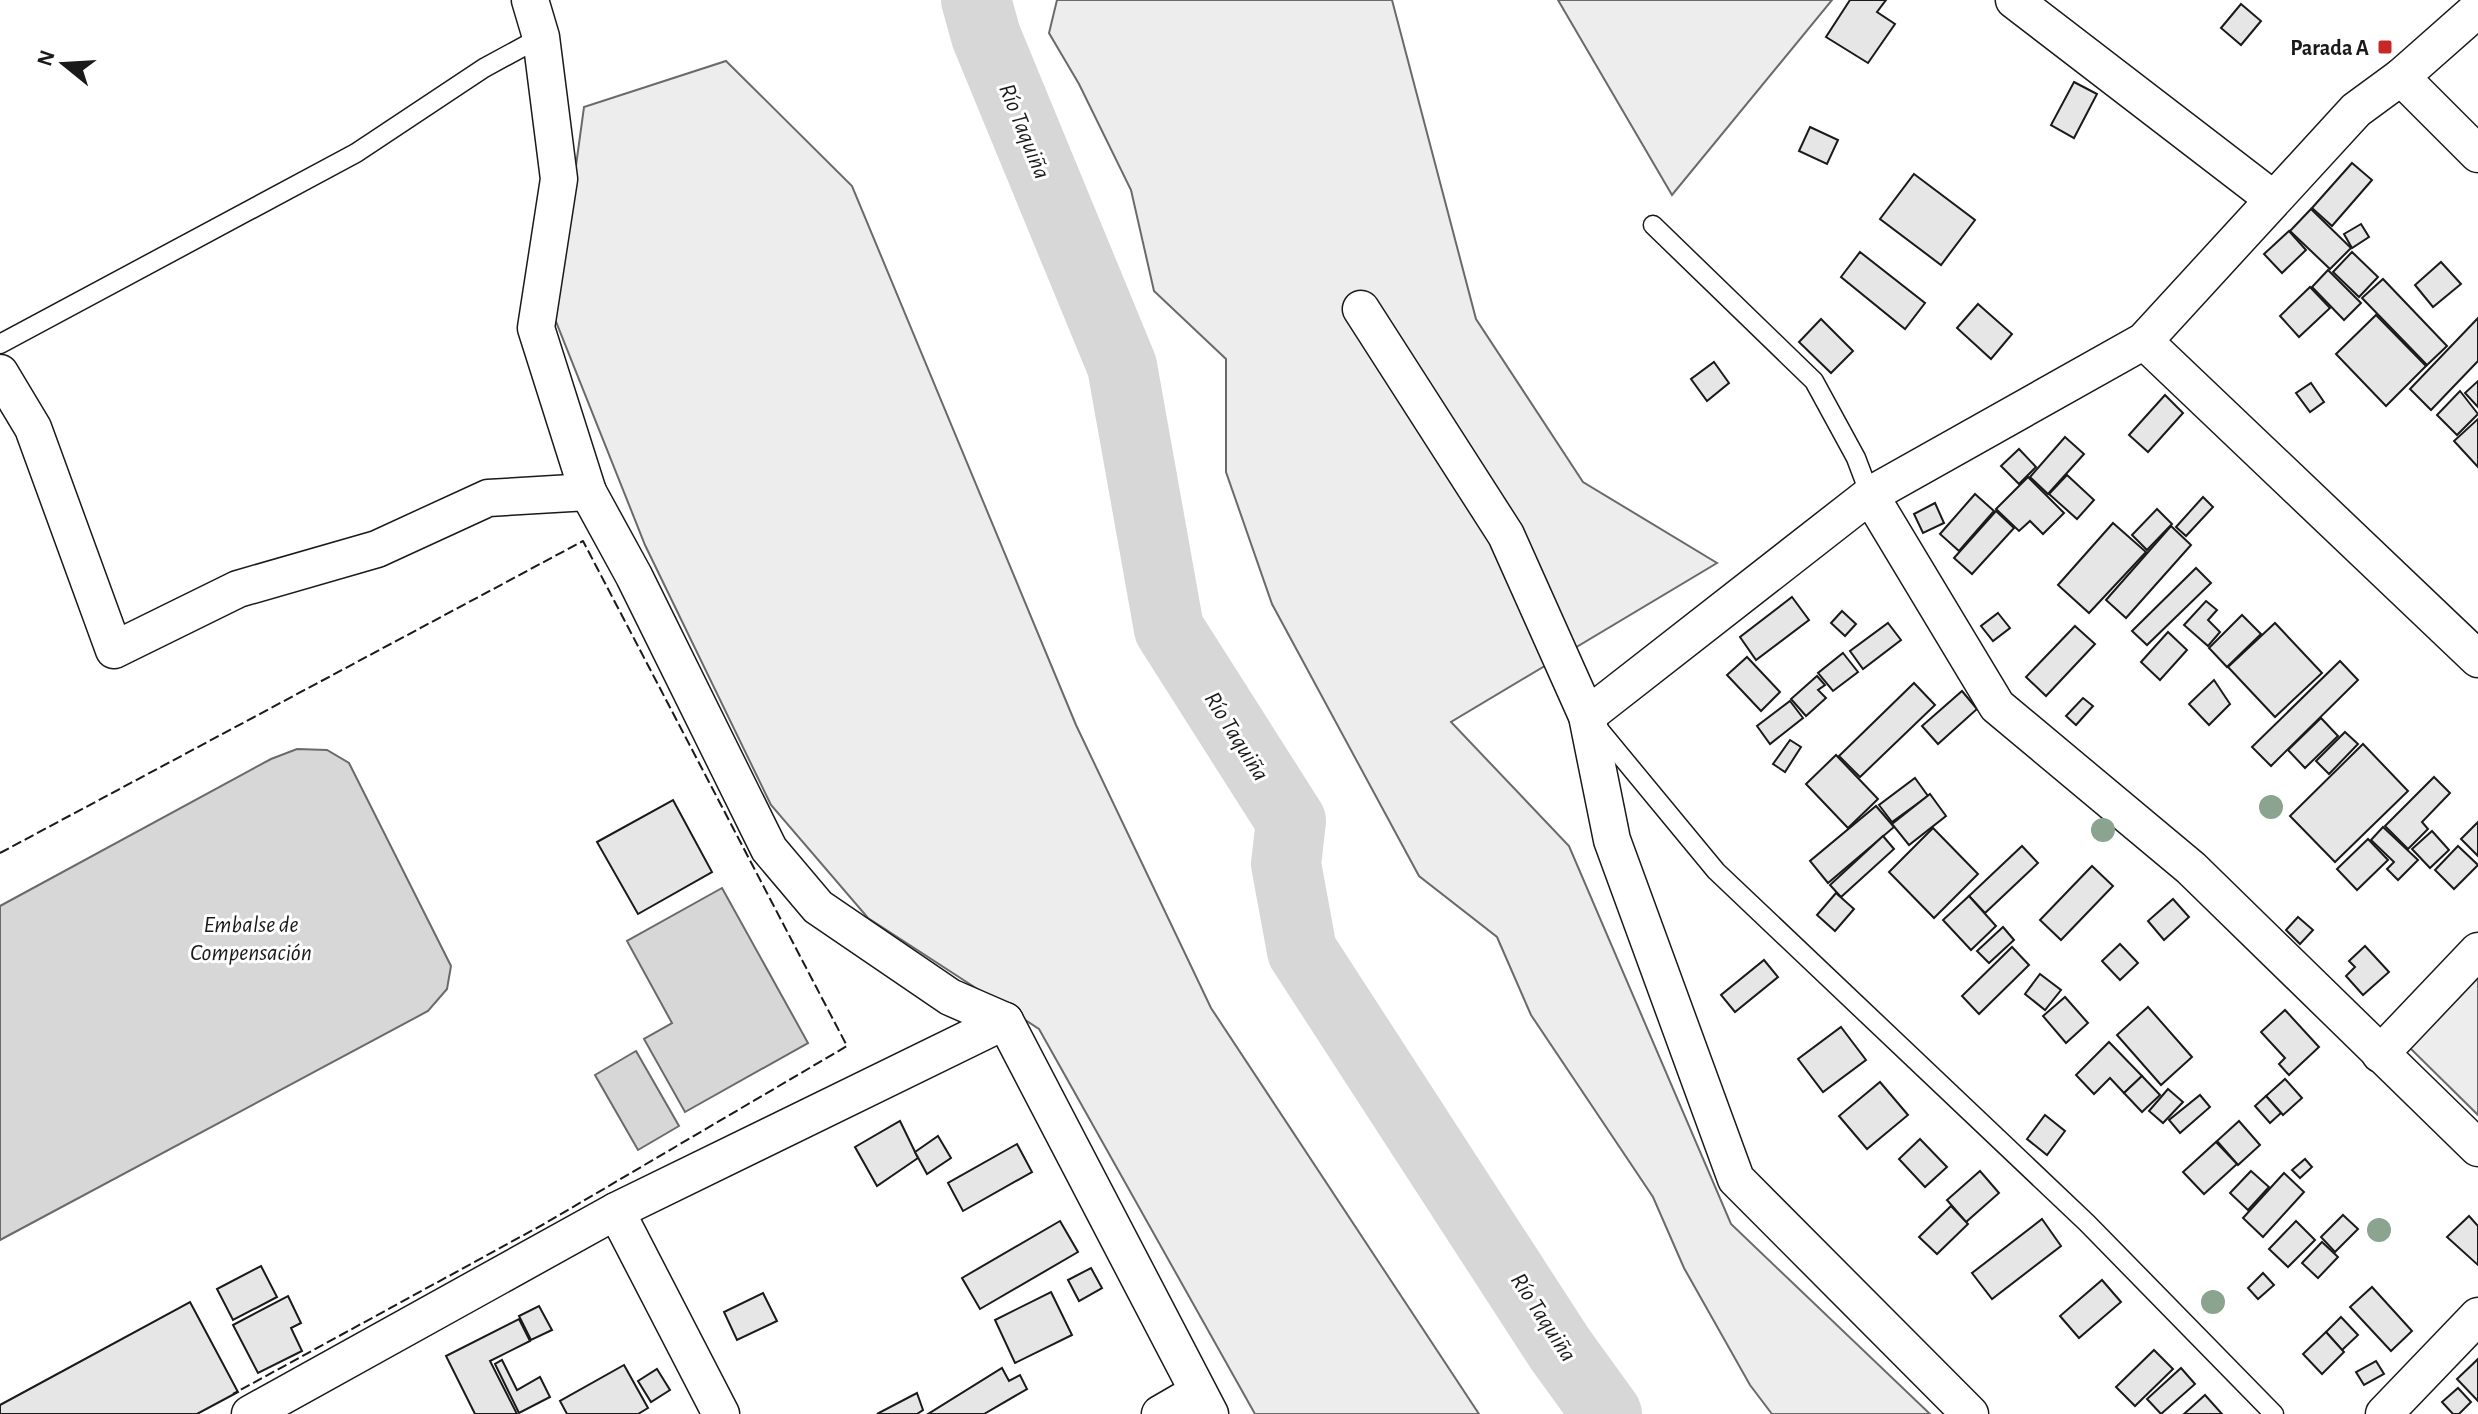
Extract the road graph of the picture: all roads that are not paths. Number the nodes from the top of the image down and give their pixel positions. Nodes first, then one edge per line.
1 (530, 0) edge
2 (2014, 0) edge
3 (2478, 9) edge
4 (541, 37) junction
5 (2401, 77) junction
6 (2478, 154) edge
7 (2273, 199) junction
8 (1653, 225) dead end
9 (1361, 309) dead end
10 (2144, 341) junction
11 (0, 344) edge
12 (0, 373) edge
13 (588, 492) junction
14 (1870, 495) junction
15 (2478, 659) edge
16 (1587, 716) junction
17 (2478, 951) edge
18 (1005, 1021) junction
19 (2380, 1054) junction
20 (2478, 1148) edge
21 (616, 1211) junction
22 (2478, 1316) edge
23 (1204, 1403) edge
24 (250, 1414) edge
25 (721, 1414) edge
26 (1160, 1414) edge
27 (1970, 1414) edge
28 (2274, 1414) edge
29 (2384, 1414) edge

1 - 4 street
2 - 7 street
3 - 5 street
4 - 11 lane
4 - 13 street
5 - 6 street
5 - 7 street
7 - 10 street
8 - 14 lane
9 - 16 street
10 - 14 street
10 - 15 street
12 - 13 street
13 - 18 street
14 - 16 street
14 - 19 street
16 - 27 street
16 - 28 lane
17 - 19 street
18 - 21 street
18 - 23 street
19 - 20 street
21 - 24 street
21 - 25 street
22 - 29 street
23 - 26 street

